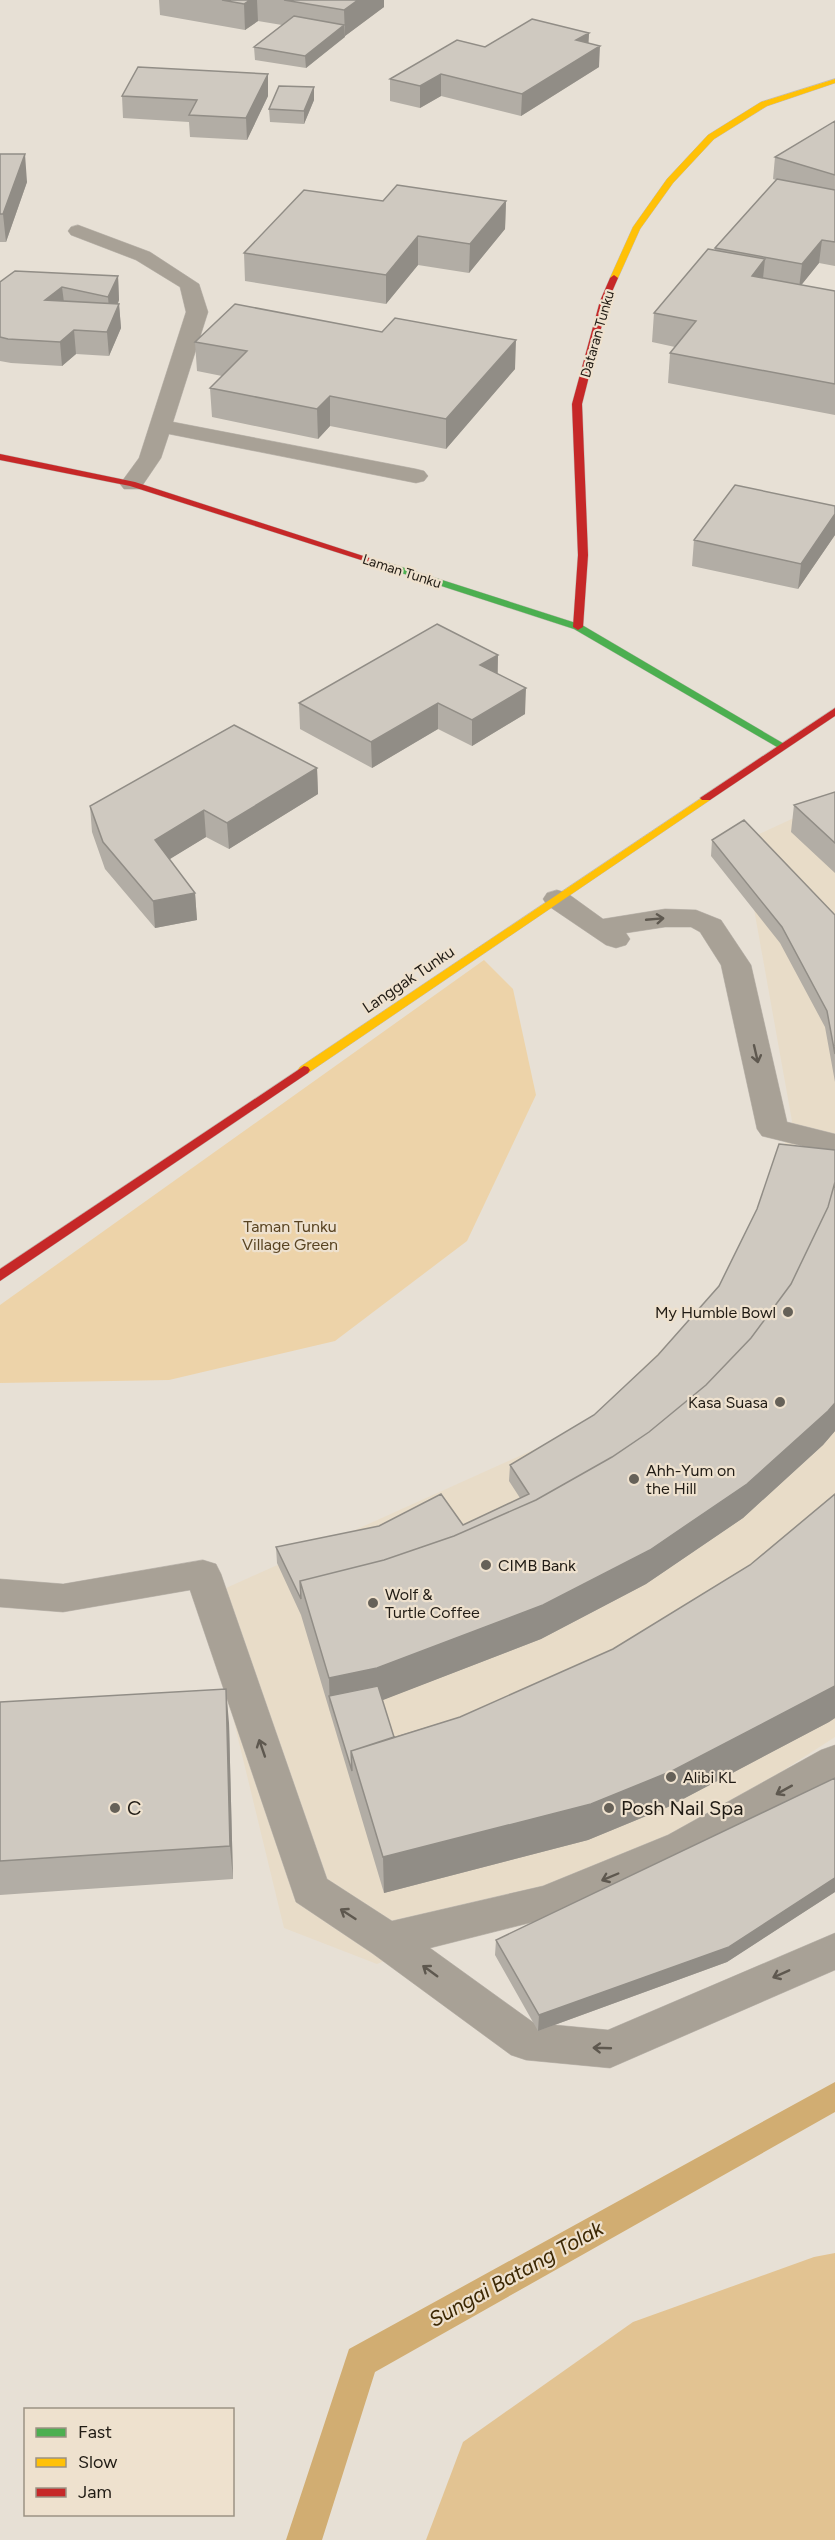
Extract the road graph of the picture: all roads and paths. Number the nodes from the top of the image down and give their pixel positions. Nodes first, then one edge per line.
1 (835, 81) edge
2 (78, 231) dead end
3 (161, 426) junction
4 (0, 457) edge
5 (416, 476) dead end
6 (132, 484) junction
7 (578, 627) junction
8 (835, 711) edge
9 (780, 745) junction
10 (557, 899) junction
11 (835, 1144) edge
12 (0, 1276) edge
13 (0, 1593) edge
14 (835, 1761) edge
15 (387, 1940) junction
16 (835, 1951) edge

1 - 7 street, Dataran Tunku
2 - 3 lane
3 - 5 lane
3 - 6 lane
4 - 6 street, Laman Tunku
6 - 7 street, Laman Tunku
7 - 9 street, Laman Tunku
8 - 9 street, Langgak Tunku
9 - 10 street, Langgak Tunku
10 -> 11 lane
10 - 12 street, Langgak Tunku
15 -> 13 lane
14 -> 15 lane
16 -> 15 lane

